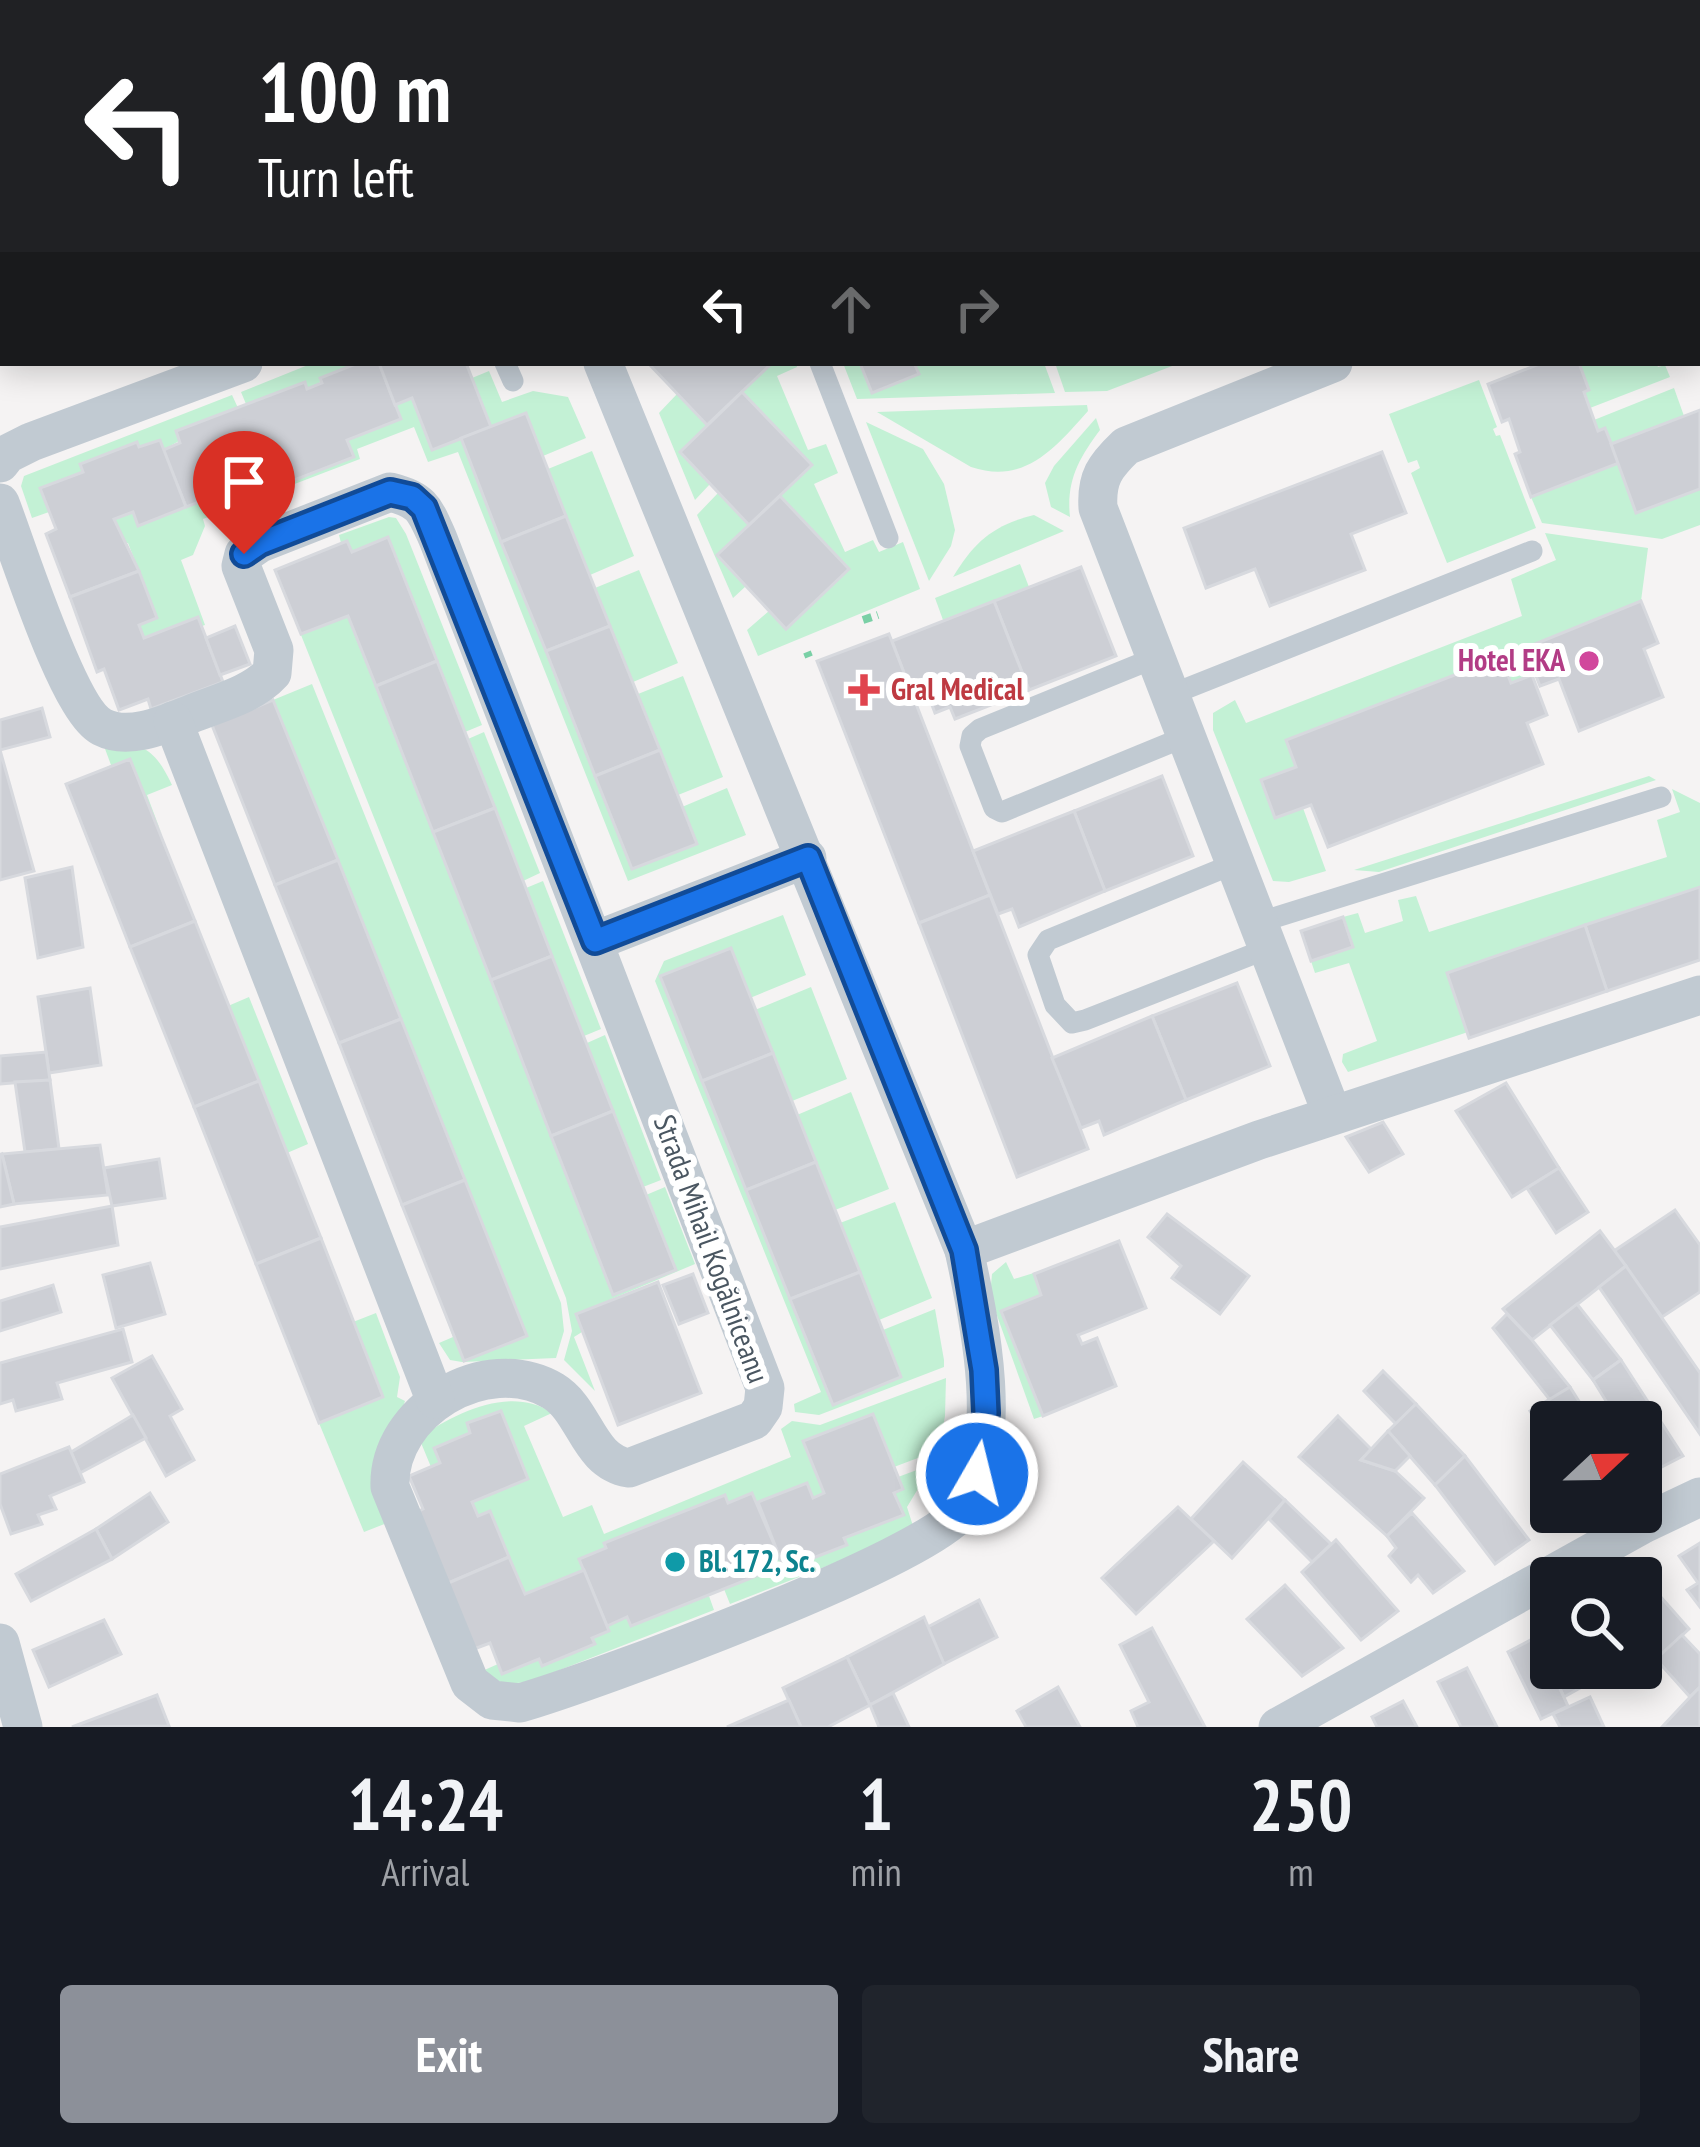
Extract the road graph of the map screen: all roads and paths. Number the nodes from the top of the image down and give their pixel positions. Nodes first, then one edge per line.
1 (235, 366) edge
2 (604, 366) edge
3 (821, 366) edge
4 (1326, 366) edge
5 (0, 464) edge
6 (0, 503) edge
7 (888, 538) dead end
8 (1532, 551) dead end
9 (878, 615) dead end
10 (862, 620) dead end
11 (1156, 658) junction
12 (1170, 695) junction
13 (173, 721) junction
14 (1187, 736) junction
15 (1661, 797) dead end
16 (808, 858) junction
17 (1237, 862) junction
18 (1264, 935) junction
19 (595, 941) junction
20 (1700, 995) edge
21 (1332, 1114) junction
22 (964, 1250) junction
23 (435, 1399) junction
24 (1700, 1497) edge
25 (0, 1642) edge
26 (23, 1727) edge
27 (1278, 1727) edge

1 - 5 street
2 - 16 street
3 - 7 lane
4 - 11 street
6 - 13 street, Strada Mihail Kogălniceanu
8 - 12 lane
9 - 10 path
11 - 12 street
11 - 14 lane
12 - 14 street
13 - 19 street, Strada Mihail Kogălniceanu
13 - 23 street
14 - 17 street
15 - 18 lane
16 - 19 street
16 - 22 street
17 - 18 street
17 - 18 lane
18 - 21 street
19 - 23 street, Strada Mihail Kogălniceanu
20 - 21 street
21 - 22 street
22 - 23 street
24 - 27 street
25 - 26 street

